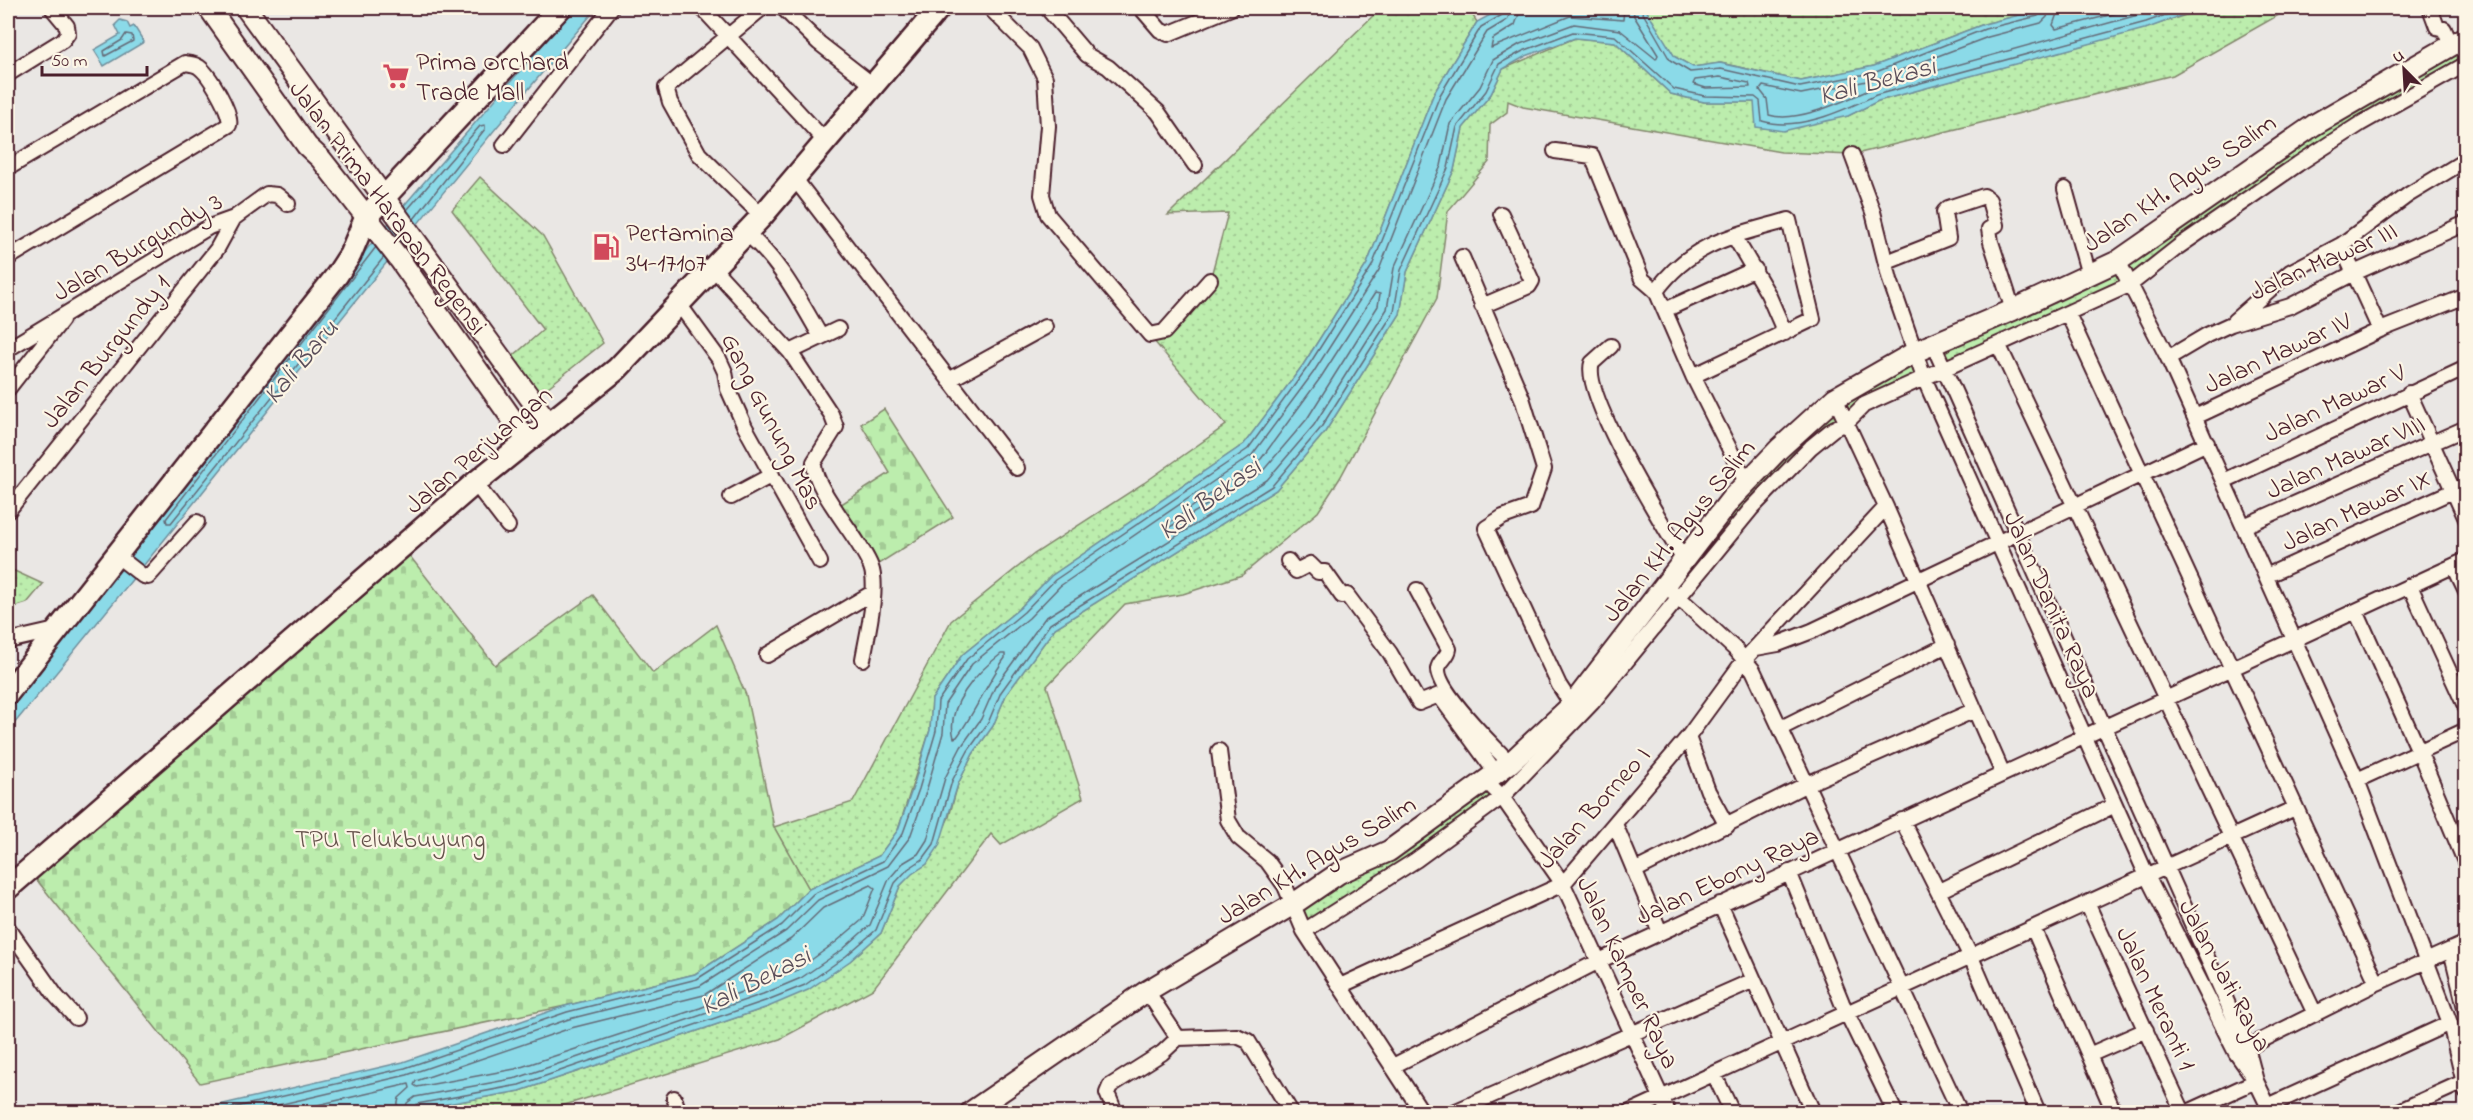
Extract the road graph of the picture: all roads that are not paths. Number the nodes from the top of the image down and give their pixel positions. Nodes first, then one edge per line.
1 (52, 8) edge
2 (209, 8) edge
3 (246, 8) edge
4 (560, 8) edge
5 (611, 8) edge
6 (702, 8) edge
7 (762, 8) edge
8 (783, 8) edge
9 (939, 8) edge
10 (990, 8) edge
11 (1047, 8) edge
12 (1141, 8) edge
13 (1231, 8) edge
14 (2430, 8) edge
15 (263, 31) junction
16 (727, 36) junction
17 (2458, 41) edge
18 (237, 48) junction
19 (2466, 64) edge
20 (8, 74) edge
21 (873, 85) junction
22 (328, 123) junction
23 (826, 142) junction
24 (343, 143) junction
25 (504, 146) dead end
26 (1555, 152) dead end
27 (314, 153) junction
28 (1852, 154) dead end
29 (2466, 160) edge
30 (1195, 165) dead end
31 (8, 168) edge
32 (795, 179) junction
33 (2065, 189) dead end
34 (288, 204) dead end
35 (389, 207) junction
36 (1501, 214) dead end
37 (762, 216) junction
38 (234, 218) junction
39 (2466, 223) edge
40 (372, 224) junction
41 (746, 233) junction
42 (1734, 236) junction
43 (2341, 245) junction
44 (1462, 257) dead end
45 (8, 258) edge
46 (2118, 261) junction
47 (1887, 262) junction
48 (713, 268) junction
49 (1755, 269) junction
50 (2354, 273) junction
51 (2090, 275) junction
52 (1210, 280) dead end
53 (2131, 285) junction
54 (1656, 291) junction
55 (2466, 296) edge
56 (679, 304) junction
57 (1482, 306) junction
58 (1665, 310) junction
59 (2013, 310) junction
60 (68, 313) junction
61 (2068, 314) junction
62 (2231, 324) junction
63 (1045, 327) dead end
64 (838, 329) dead end
65 (2380, 330) junction
66 (1785, 333) junction
67 (821, 337) junction
68 (1611, 346) dead end
69 (1999, 346) junction
70 (1925, 348) junction
71 (8, 349) edge
72 (790, 352) junction
73 (2169, 358) junction
74 (2466, 368) edge
75 (1943, 370) junction
76 (1693, 376) junction
77 (1924, 378) junction
78 (949, 380) junction
79 (8, 389) edge
80 (2409, 393) junction
81 (1835, 398) junction
82 (2195, 417) junction
83 (1847, 422) junction
84 (549, 424) junction
85 (2466, 428) edge
86 (527, 440) junction
87 (2207, 443) junction
88 (2432, 444) junction
89 (1017, 468) dead end
90 (2141, 473) junction
91 (772, 475) junction
92 (2224, 481) junction
93 (475, 483) junction
94 (1747, 484) junction
95 (2466, 485) edge
96 (2452, 491) junction
97 (731, 497) dead end
98 (2075, 505) junction
99 (1886, 507) junction
100 (8, 511) edge
101 (2466, 519) edge
102 (197, 522) dead end
103 (508, 526) dead end
104 (2244, 526) junction
105 (2017, 534) junction
106 (2000, 543) junction
107 (119, 557) junction
108 (1684, 560) junction
109 (1288, 561) dead end
110 (820, 562) dead end
111 (2460, 563) edge
112 (2266, 576) junction
113 (1918, 580) junction
114 (1663, 585) junction
115 (2410, 586) junction
116 (1417, 590) dead end
117 (2466, 591) edge
118 (872, 593) junction
119 (1679, 597) junction
120 (2356, 611) junction
121 (56, 630) junction
122 (2294, 639) junction
123 (8, 641) edge
124 (1947, 645) junction
125 (1756, 648) junction
126 (767, 655) dead end
127 (863, 659) dead end
128 (1746, 659) junction
129 (2232, 668) junction
130 (8, 693) edge
131 (2165, 699) junction
132 (1572, 705) junction
133 (2466, 708) edge
134 (1975, 710) junction
135 (1781, 728) junction
136 (2103, 728) junction
137 (2466, 730) edge
138 (2085, 736) junction
139 (1688, 737) junction
140 (1219, 751) dead end
141 (2419, 751) junction
142 (1497, 772) junction
143 (2003, 774) junction
144 (2357, 780) junction
145 (1807, 784) junction
146 (1502, 797) junction
147 (2115, 805) junction
148 (2295, 808) junction
149 (1902, 820) junction
150 (1615, 824) junction
151 (1727, 826) junction
152 (2231, 837) junction
153 (1838, 850) junction
154 (2466, 864) edge
155 (2165, 868) junction
156 (1634, 871) junction
157 (1789, 872) junction
158 (2147, 876) junction
159 (1563, 884) junction
160 (8, 888) edge
161 (1939, 891) junction
162 (2087, 903) junction
163 (1720, 904) junction
164 (1292, 905) junction
165 (8, 928) edge
166 (2033, 928) junction
167 (1304, 931) junction
168 (1660, 932) junction
169 (2466, 943) edge
170 (2451, 950) junction
171 (1971, 957) junction
172 (2427, 960) junction
173 (1599, 961) junction
174 (1754, 980) junction
175 (2377, 982) junction
176 (1340, 986) junction
177 (1904, 987) junction
178 (1147, 990) junction
179 (2466, 1012) edge
180 (1847, 1013) junction
181 (2315, 1014) junction
182 (76, 1018) dead end
183 (2450, 1023) junction
184 (2146, 1030) junction
185 (1633, 1035) junction
186 (1178, 1038) junction
187 (1782, 1043) junction
188 (2241, 1050) junction
189 (2089, 1055) junction
190 (1393, 1066) junction
191 (1714, 1074) junction
192 (2256, 1081) junction
193 (2464, 1087) edge
194 (674, 1098) dead end
195 (1662, 1098) junction
196 (983, 1109) edge
197 (2270, 1109) edge
198 (679, 1113) edge
199 (1115, 1113) edge
200 (1291, 1113) edge
201 (1422, 1113) edge
202 (1454, 1113) edge
203 (1630, 1113) edge
204 (1668, 1113) edge
205 (1732, 1113) edge
206 (1813, 1113) edge
207 (1895, 1113) edge
208 (1960, 1113) edge
209 (2038, 1113) edge
210 (2115, 1113) edge
211 (2183, 1113) edge
212 (2188, 1113) edge
213 (2397, 1113) edge

1 - 20 street
2 - 18 street, Jalan Prima Harapan Regensi
3 - 15 street, Jalan Prima Harapan Regensi
4 - 35 main road
5 - 25 street
6 - 16 street
7 - 16 street
8 - 21 street
9 - 21 main road, Jalan Perjuangan
10 - 52 street
11 - 30 street
12 - 13 street
14 - 17 street
15 - 18 street
15 - 22 street, Jalan Prima Harapan Regensi
16 - 23 street
16 - 37 street
17 - 46 street, Jalan KH. Agus Salim
18 - 27 street, Jalan Prima Harapan Regensi
19 - 53 street
21 - 23 main road, Jalan Perjuangan
22 - 24 street, Jalan Prima Harapan Regensi
22 - 27 street
23 - 32 main road, Jalan Perjuangan
24 - 27 street
24 - 35 street, Jalan Prima Harapan Regensi
26 - 54 street
27 - 40 street, Jalan Prima Harapan Regensi
28 - 47 street
29 - 43 street
31 - 45 street
32 - 37 main road, Jalan Perjuangan
32 - 78 street
33 - 51 street
34 - 38 street, Jalan Burgundy 3
35 - 40 main road
35 - 84 street, Jalan Prima Harapan Regensi
36 - 57 street
37 - 41 main road, Jalan Perjuangan
38 - 60 street, Jalan Burgundy 3
38 - 100 street, Jalan Burgundy 1
39 - 50 street, Jalan Mawar III
40 - 86 street, Jalan Prima Harapan Regensi
40 - 107 main road
41 - 48 main road, Jalan Perjuangan
41 - 67 street
42 - 49 street
42 - 54 street
42 - 66 street
43 - 50 street
43 - 62 street
44 - 57 street
46 - 51 street, Jalan KH. Agus Salim
46 - 53 street
47 - 59 street
47 - 70 street
48 - 56 main road, Jalan Perjuangan
48 - 72 street
49 - 58 street
49 - 66 street
50 - 62 street, Jalan Mawar III
50 - 65 street
51 - 59 street, Jalan KH. Agus Salim
53 - 61 street
53 - 73 street
54 - 58 street
55 - 65 street, Jalan Mawar IV
56 - 84 main road, Jalan Perjuangan
56 - 91 street, Gang Gunung Mas
57 - 132 street
58 - 76 street
59 - 70 street, Jalan KH. Agus Salim
60 - 71 street, Jalan Burgundy 3
60 - 79 street
61 - 69 street
61 - 90 street
62 - 73 street, Jalan Mawar III
63 - 78 street
64 - 67 street
65 - 82 street, Jalan Mawar IV
66 - 76 street
67 - 72 street
68 - 108 street
69 - 75 street
69 - 98 street
70 - 75 street, Jalan Danita Raya
70 - 77 street, Jalan Danita Raya
70 - 81 street, Jalan KH. Agus Salim
72 - 118 street
73 - 82 street
74 - 80 street, Jalan Mawar V
75 - 77 street
75 - 105 street, Jalan Danita Raya
76 - 94 street
77 - 83 street
77 - 106 street, Jalan Danita Raya
78 - 89 street
80 - 88 street
80 - 92 street, Jalan Mawar V
81 - 83 street
81 - 94 street, Jalan KH. Agus Salim
82 - 87 street
83 - 99 street
83 - 119 street
84 - 86 main road, Jalan Perjuangan
85 - 88 street, Jalan Mawar VIII
86 - 93 main road, Jalan Perjuangan
87 - 90 street
87 - 92 street
88 - 96 street
88 - 104 street, Jalan Mawar VIII
90 - 98 street
90 - 129 street
91 - 97 street
91 - 110 street, Gang Gunung Mas
92 - 104 street
93 - 103 street
93 - 160 main road, Jalan Perjuangan
94 - 108 street, Jalan KH. Agus Salim
95 - 96 street, Jalan Mawar IX
96 - 101 street
96 - 112 street, Jalan Mawar IX
98 - 105 street
98 - 131 street
99 - 113 street
99 - 125 street, Jalan Borneo I
102 - 107 street
104 - 112 street
105 - 106 street
105 - 136 street, Jalan Danita Raya
106 - 113 street
106 - 138 street, Jalan Danita Raya
107 - 121 main road
108 - 114 street, Jalan KH. Agus Salim
109 - 142 street
111 - 115 street, Jalan Ebony Raya
111 - 117 street
112 - 122 street
113 - 124 street
113 - 125 street
114 - 119 street
114 - 132 street, Jalan KH. Agus Salim
115 - 120 street, Jalan Ebony Raya
115 - 133 street
116 - 142 street, Jalan Kamper Raya
118 - 126 street
118 - 127 street
119 - 128 street
119 - 146 street
120 - 122 street, Jalan Ebony Raya
120 - 141 street
121 - 123 street
121 - 130 main road
122 - 129 street, Jalan Ebony Raya
122 - 144 street
124 - 134 street
124 - 135 street
125 - 128 street, Jalan Borneo I
128 - 135 street
128 - 139 street, Jalan Borneo I
129 - 131 street, Jalan Ebony Raya
129 - 148 street
131 - 136 street, Jalan Ebony Raya
131 - 152 street
132 - 142 street, Jalan KH. Agus Salim
134 - 143 street
134 - 145 street
135 - 145 street
136 - 138 street, Jalan Ebony Raya
136 - 155 street, Jalan Danita Raya
137 - 141 street
138 - 143 street, Jalan Ebony Raya
138 - 147 street, Jalan Danita Raya
139 - 150 street, Jalan Borneo I
139 - 151 street
140 - 164 street
141 - 144 street
141 - 154 street
142 - 146 street, Jalan Kamper Raya
142 - 164 street, Jalan KH. Agus Salim
143 - 149 street, Jalan Ebony Raya
144 - 172 street
145 - 151 street
145 - 153 street
146 - 159 street, Jalan Kamper Raya
146 - 167 street
147 - 158 street, Jalan Danita Raya
147 - 161 street
148 - 152 street
148 - 175 street
149 - 153 street, Jalan Ebony Raya
149 - 161 street
150 - 156 street
150 - 159 street, Jalan Borneo I
151 - 156 street
152 - 155 street
152 - 181 street
153 - 157 street, Jalan Ebony Raya
153 - 177 street
155 - 158 street
155 - 188 street, Jalan Jati Raya
156 - 168 street
157 - 163 street, Jalan Ebony Raya
157 - 180 street
158 - 162 street
158 - 188 street, Jalan Jati Raya
159 - 173 street, Jalan Kamper Raya
159 - 176 street, Jalan Borneo I
161 - 171 street
162 - 166 street
162 - 184 street, Jalan Meranti 1
163 - 168 street, Jalan Ebony Raya
163 - 174 street
164 - 167 street
164 - 178 street, Jalan KH. Agus Salim
165 - 182 street
166 - 171 street
166 - 189 street
167 - 176 street
168 - 173 street, Jalan Ebony Raya
169 - 170 street
170 - 172 street
170 - 179 street
171 - 177 street
171 - 209 street
172 - 175 street
172 - 183 street
173 - 185 street, Jalan Kamper Raya
173 - 190 street, Jalan Ebony Raya
174 - 185 street
174 - 187 street
175 - 181 street
176 - 190 street
177 - 180 street
177 - 208 street
178 - 186 street
178 - 196 street, Jalan KH. Agus Salim
180 - 187 street
180 - 207 street
181 - 188 street
183 - 193 street
183 - 197 street
184 - 189 street
184 - 211 street, Jalan Meranti 1
185 - 195 street, Jalan Kamper Raya
185 - 202 street
186 - 199 street
186 - 200 street
187 - 191 street
187 - 206 street
188 - 192 street, Jalan Jati Raya
189 - 210 street
190 - 201 street
191 - 195 street
191 - 205 street
192 - 197 street, Jalan Jati Raya
192 - 212 street
193 - 213 street
194 - 198 street
195 - 203 street
195 - 204 street, Jalan Kamper Raya

